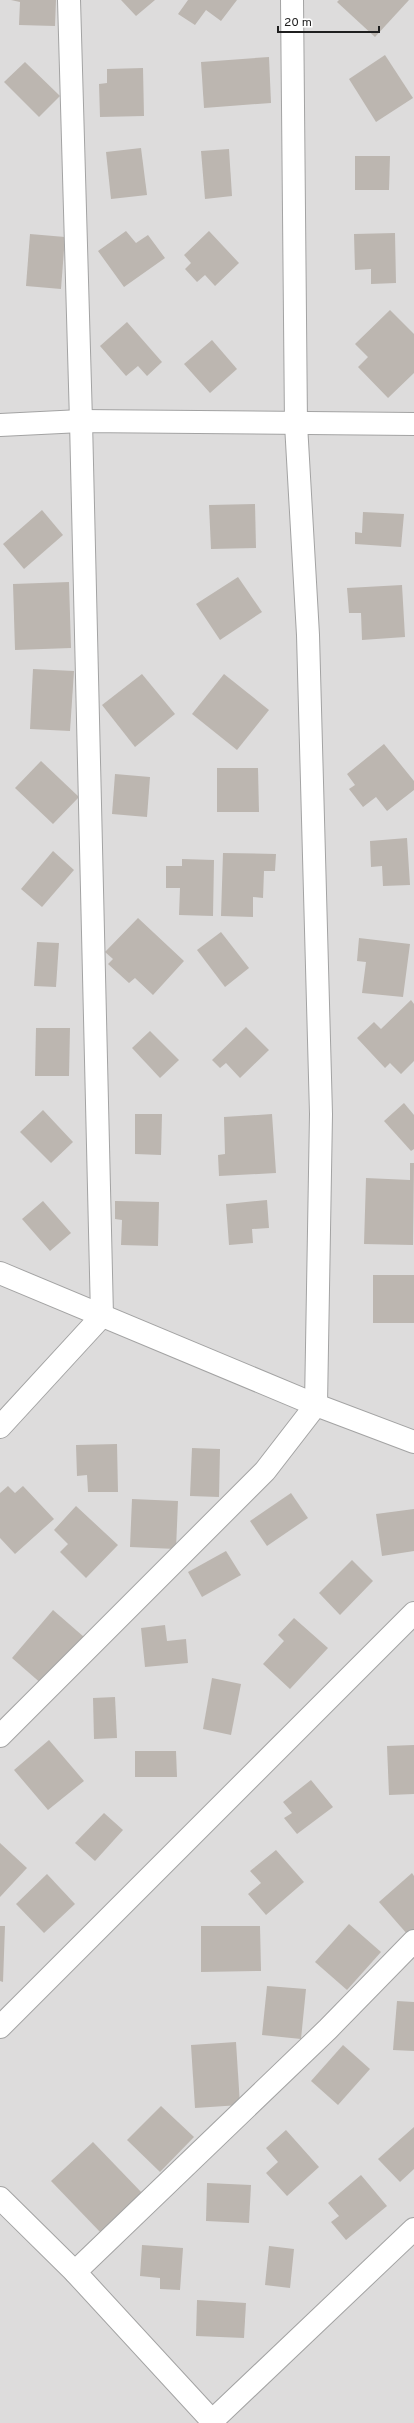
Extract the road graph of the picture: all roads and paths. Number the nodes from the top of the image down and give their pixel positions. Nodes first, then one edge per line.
1 (69, 0) edge
2 (292, 0) edge
3 (82, 421) junction
4 (296, 424) junction
5 (414, 424) edge
6 (0, 425) edge
7 (0, 1273) edge
8 (102, 1316) junction
9 (316, 1405) junction
10 (0, 1427) edge
11 (414, 1442) edge
12 (414, 1613) edge
13 (0, 1736) edge
14 (414, 1942) edge
15 (0, 2027) edge
16 (0, 2198) edge
17 (414, 2229) edge
18 (75, 2272) junction
19 (213, 2422) edge

1 - 3 street
2 - 4 street
3 - 4 street
3 - 6 street
3 - 8 street
4 - 5 street
4 - 9 street
7 - 8 street
8 - 9 street
8 - 10 street
9 - 11 street
9 - 13 street
12 - 15 street
14 - 18 street
16 - 18 street
17 - 19 street
18 - 19 street

